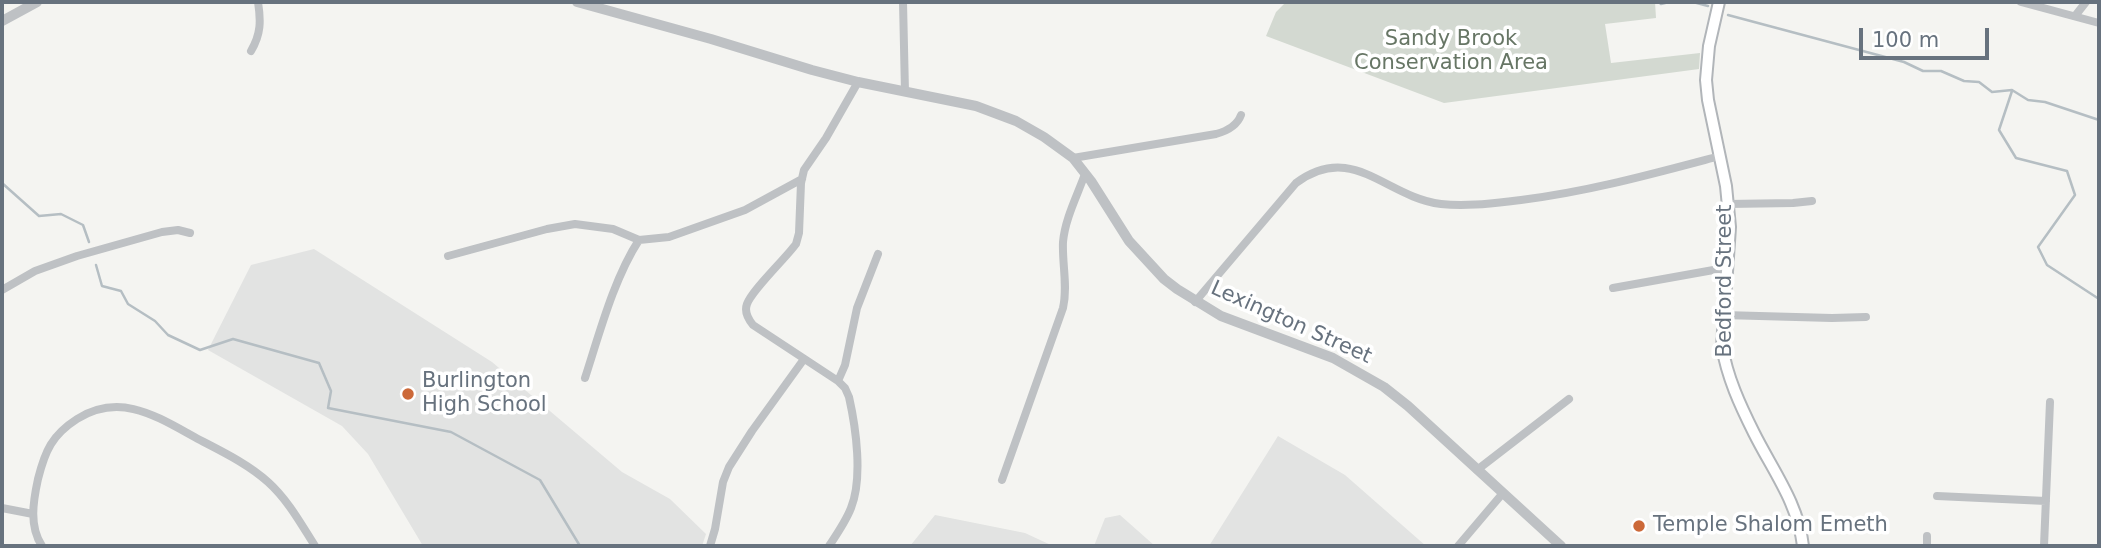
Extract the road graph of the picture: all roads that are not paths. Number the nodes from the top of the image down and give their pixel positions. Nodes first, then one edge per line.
1 (37, 2) edge
2 (258, 2) edge
3 (577, 2) edge
4 (903, 2) edge
5 (1719, 2) edge
6 (2021, 2) edge
7 (2086, 2) edge
8 (2075, 16) junction
9 (2, 21) edge
10 (2099, 23) edge
11 (251, 51) dead end
12 (858, 82) junction
13 (905, 92) junction
14 (1241, 115) dead end
15 (1720, 156) junction
16 (1073, 159) junction
17 (1085, 174) junction
18 (802, 179) junction
19 (1812, 201) dead end
20 (1728, 204) junction
21 (190, 233) dead end
22 (639, 240) junction
23 (878, 254) dead end
24 (448, 256) dead end
25 (1728, 270) junction
26 (1613, 288) dead end
27 (2, 290) edge
28 (1195, 302) junction
29 (1723, 315) junction
30 (1866, 317) dead end
31 (804, 359) junction
32 (585, 378) dead end
33 (838, 381) junction
34 (1569, 399) dead end
35 (2050, 402) dead end
36 (1476, 470) junction
37 (1002, 480) dead end
38 (1503, 493) junction
39 (1937, 496) dead end
40 (2046, 501) junction
41 (2, 508) edge
42 (33, 514) junction
43 (42, 546) edge
44 (315, 546) edge
45 (710, 546) edge
46 (829, 546) edge
47 (1458, 546) edge
48 (1561, 546) edge
49 (1803, 546) edge
50 (2045, 546) edge

1 - 9 street
2 - 11 street
3 - 12 street, Lexington Street
4 - 13 street
5 - 15 main road, Bedford Street
6 - 8 street
7 - 8 street
8 - 10 street
12 - 13 street, Lexington Street
12 - 18 street
13 - 16 street, Lexington Street
14 - 16 street
15 - 20 main road, Bedford Street
15 - 28 street
16 - 17 street, Lexington Street
17 - 28 street, Lexington Street
17 - 37 street
18 - 22 street
18 - 31 street
19 - 20 street
20 - 25 main road, Bedford Street
21 - 27 street
22 - 24 street
22 - 32 street
23 - 33 street
25 - 26 street
25 - 29 main road, Bedford Street
28 - 36 street, Lexington Street
29 - 30 street
29 - 49 main road, Bedford Street
31 - 33 street
31 - 45 street
33 - 46 street
34 - 36 street
35 - 40 street
36 - 38 street, Lexington Street
38 - 47 street
38 - 48 street, Lexington Street
39 - 40 street
40 - 50 street
41 - 42 street
42 - 43 street
42 - 44 street

